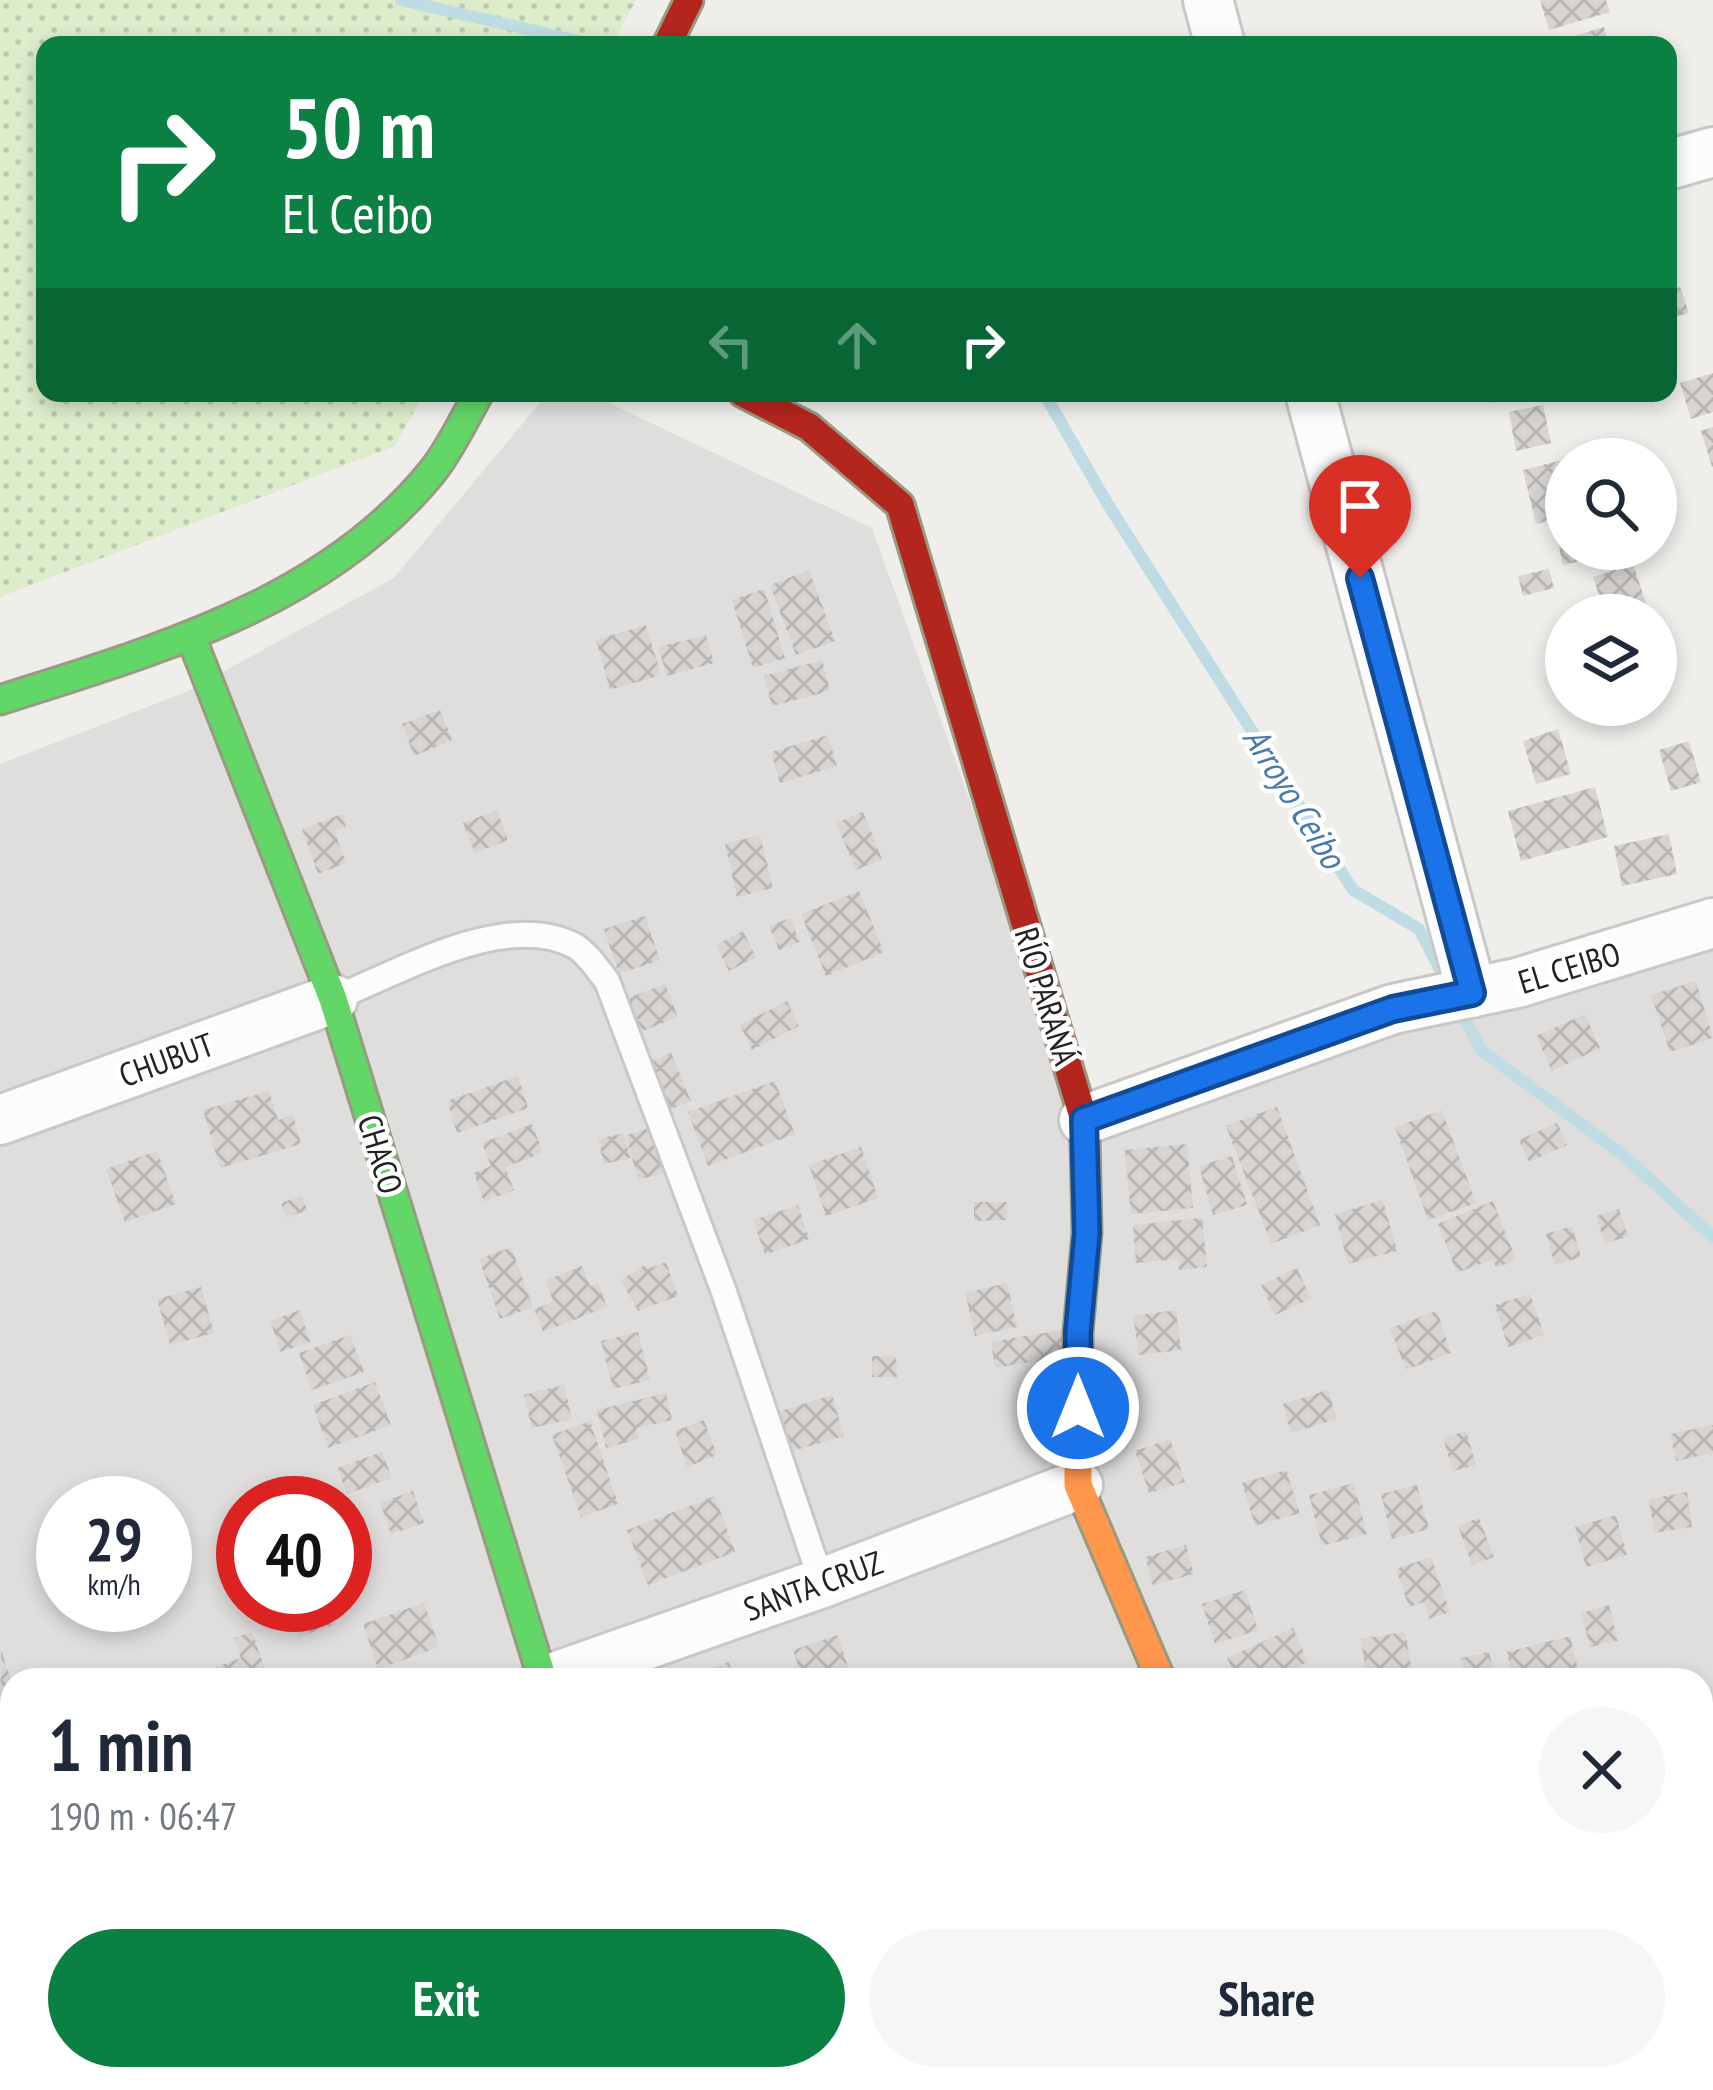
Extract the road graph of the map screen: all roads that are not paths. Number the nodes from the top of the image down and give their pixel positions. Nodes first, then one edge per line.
1 (689, 0) edge
2 (1208, 0) edge
3 (671, 36) edge
4 (1218, 36) edge
5 (1713, 152) edge
6 (1677, 162) edge
7 (474, 402) edge
8 (760, 402) edge
9 (1313, 402) edge
10 (191, 637) junction
11 (0, 700) edge
12 (1713, 923) edge
13 (1494, 988) junction
14 (333, 999) junction
15 (0, 1120) edge
16 (1084, 1120) junction
17 (1078, 1485) junction
18 (822, 1582) junction
19 (540, 1668) edge
20 (578, 1668) edge
21 (1156, 1668) edge

1 - 3 street
2 - 4 street
5 - 6 street
7 - 10 street
8 - 16 street, RÍO PARANÁ
9 - 13 street
10 - 11 street
10 - 14 street, CHACO
12 - 13 street, EL CEIBO
13 - 16 street, EL CEIBO
14 - 15 street, CHUBUT
14 - 18 lane
14 - 19 street, CHACO
16 - 17 street, RÍO PARANÁ
17 - 18 street, SANTA CRUZ
17 - 21 street, RÍO PARANÁ
18 - 20 street, SANTA CRUZ

